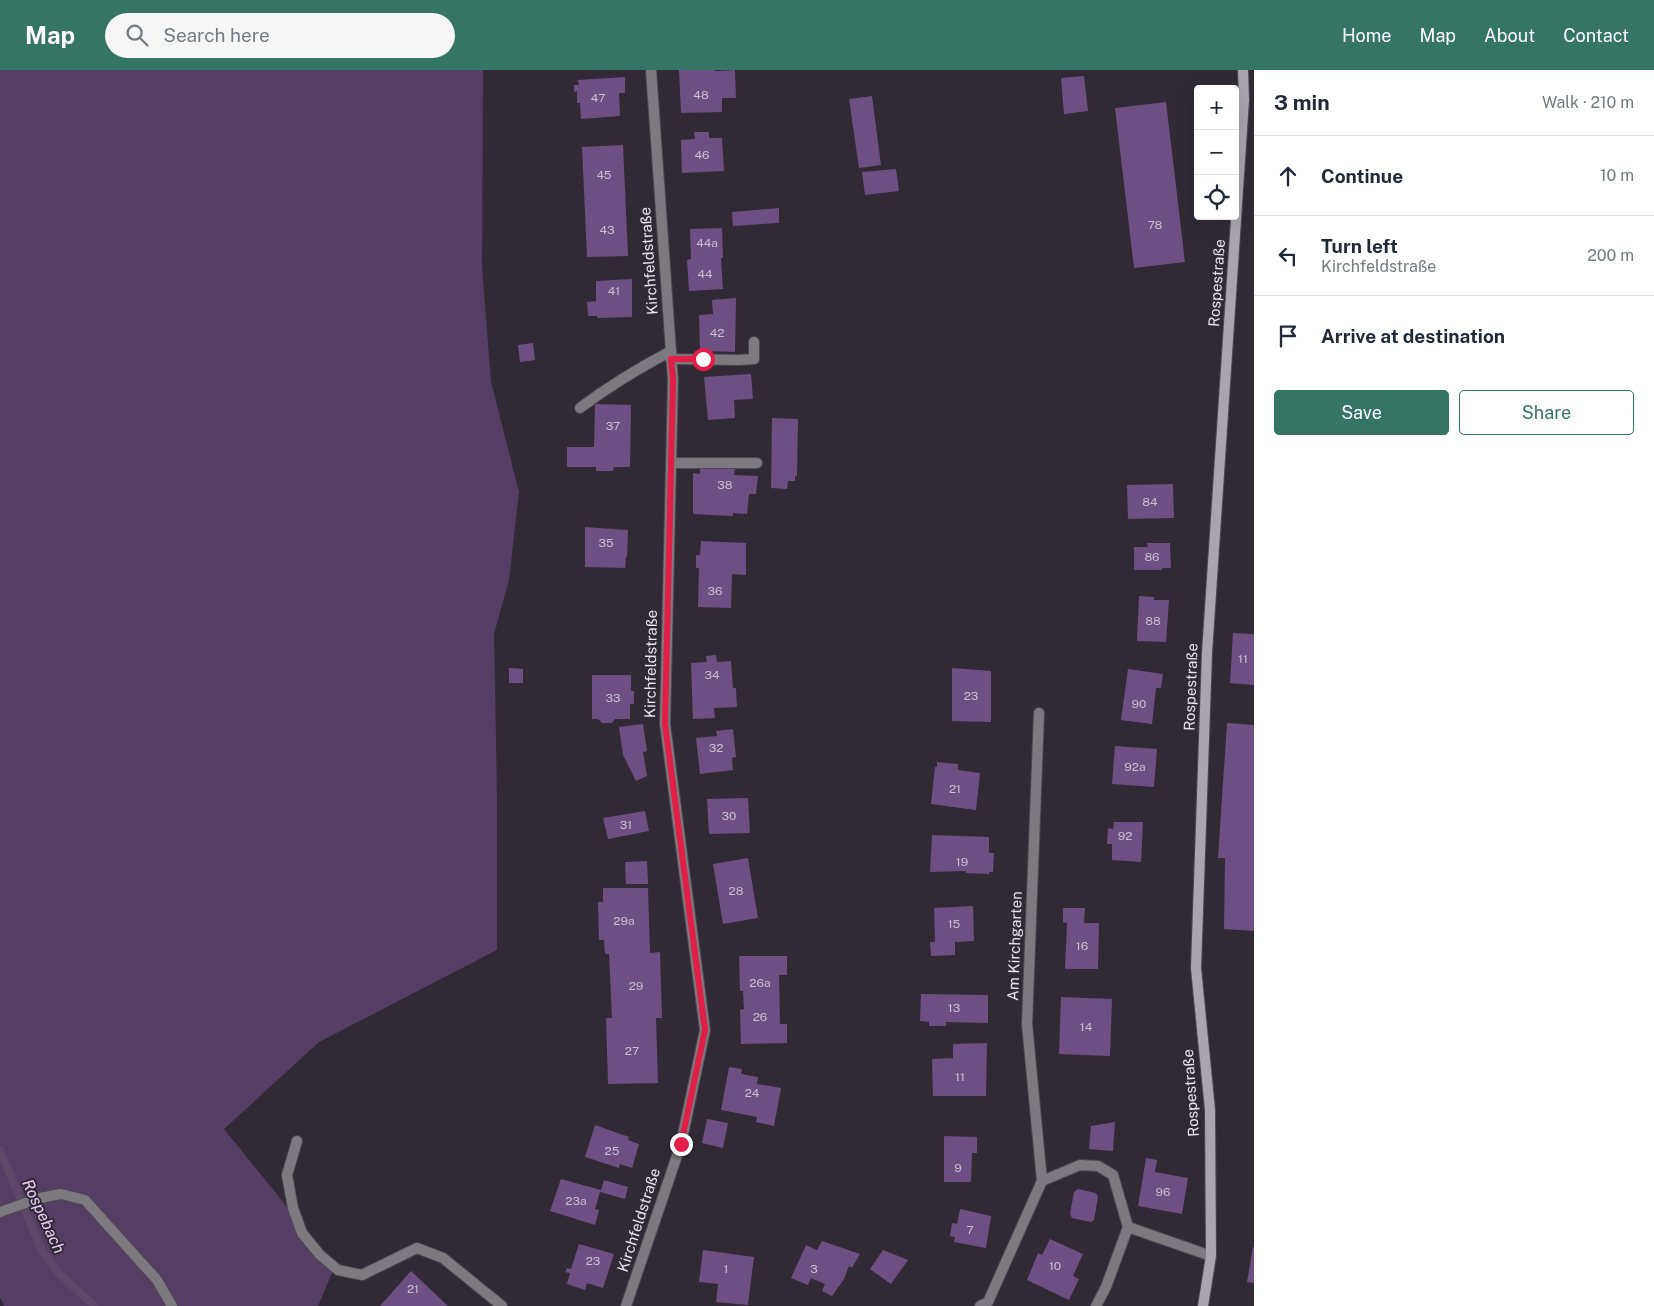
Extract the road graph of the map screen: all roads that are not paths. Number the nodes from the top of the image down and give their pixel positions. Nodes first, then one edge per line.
1 (651, 70) edge
2 (1243, 70) edge
3 (754, 342) dead end
4 (671, 355) junction
5 (580, 408) dead end
6 (671, 462) junction
7 (757, 462) dead end
8 (1039, 713) dead end
9 (296, 1140) dead end
10 (1042, 1180) junction
11 (0, 1212) edge
12 (1128, 1227) junction
13 (1211, 1256) junction
14 (172, 1306) edge
15 (502, 1306) edge
16 (626, 1306) edge
17 (980, 1306) edge
18 (1096, 1306) edge
19 (1203, 1306) edge

1 - 4 street, Kirchfeldstraße
2 - 13 street, Rospestraße
3 - 4 street
4 - 5 street
4 - 6 street, Kirchfeldstraße
6 - 7 street
6 - 16 street, Kirchfeldstraße
8 - 10 street, Am Kirchgarten
9 - 15 street
10 - 12 street
10 - 17 street, Am Kirchgarten
11 - 14 street
12 - 13 street
12 - 18 street
13 - 19 street, Rospestraße

